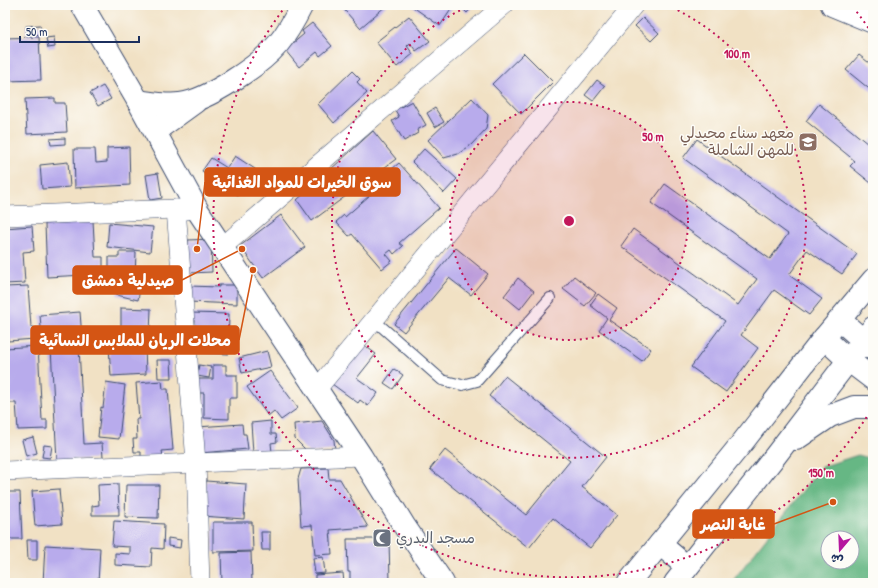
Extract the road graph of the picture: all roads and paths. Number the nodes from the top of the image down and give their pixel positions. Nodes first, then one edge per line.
1 (82, 5) edge
2 (302, 5) edge
3 (504, 5) edge
4 (634, 5) edge
5 (832, 5) edge
6 (873, 22) edge
7 (199, 99) junction
8 (138, 100) junction
9 (155, 131) junction
10 (176, 209) junction
11 (198, 211) junction
12 (5, 216) edge
13 (221, 248) junction
14 (873, 280) edge
15 (550, 298) dead end
16 (374, 320) junction
17 (840, 320) junction
18 (824, 338) junction
19 (870, 339) edge
20 (848, 360) junction
21 (873, 379) edge
22 (316, 389) junction
23 (873, 407) edge
24 (776, 455) junction
25 (361, 456) junction
26 (196, 462) junction
27 (5, 471) edge
28 (660, 544) junction
29 (681, 575) edge
30 (200, 583) edge
31 (443, 583) edge
32 (628, 583) edge

1 - 8 main road
2 - 7 main road
3 - 13 street
4 - 16 street
5 - 6 main road
7 - 8 main road
7 - 9 main road
8 - 9 main road
9 - 11 main road
10 - 11 street
10 - 12 street
10 - 26 street
11 - 13 main road
13 - 22 main road
14 - 17 main road
15 - 16 lane
16 - 22 street
17 - 18 main road
17 - 19 main road
18 - 20 main road
18 - 28 main road
19 - 20 main road
20 - 21 main road
20 - 24 main road
22 - 25 main road
23 - 24 main road
24 - 29 main road
25 - 26 street
25 - 31 main road
26 - 27 street
26 - 30 street
28 - 29 main road
28 - 32 main road

